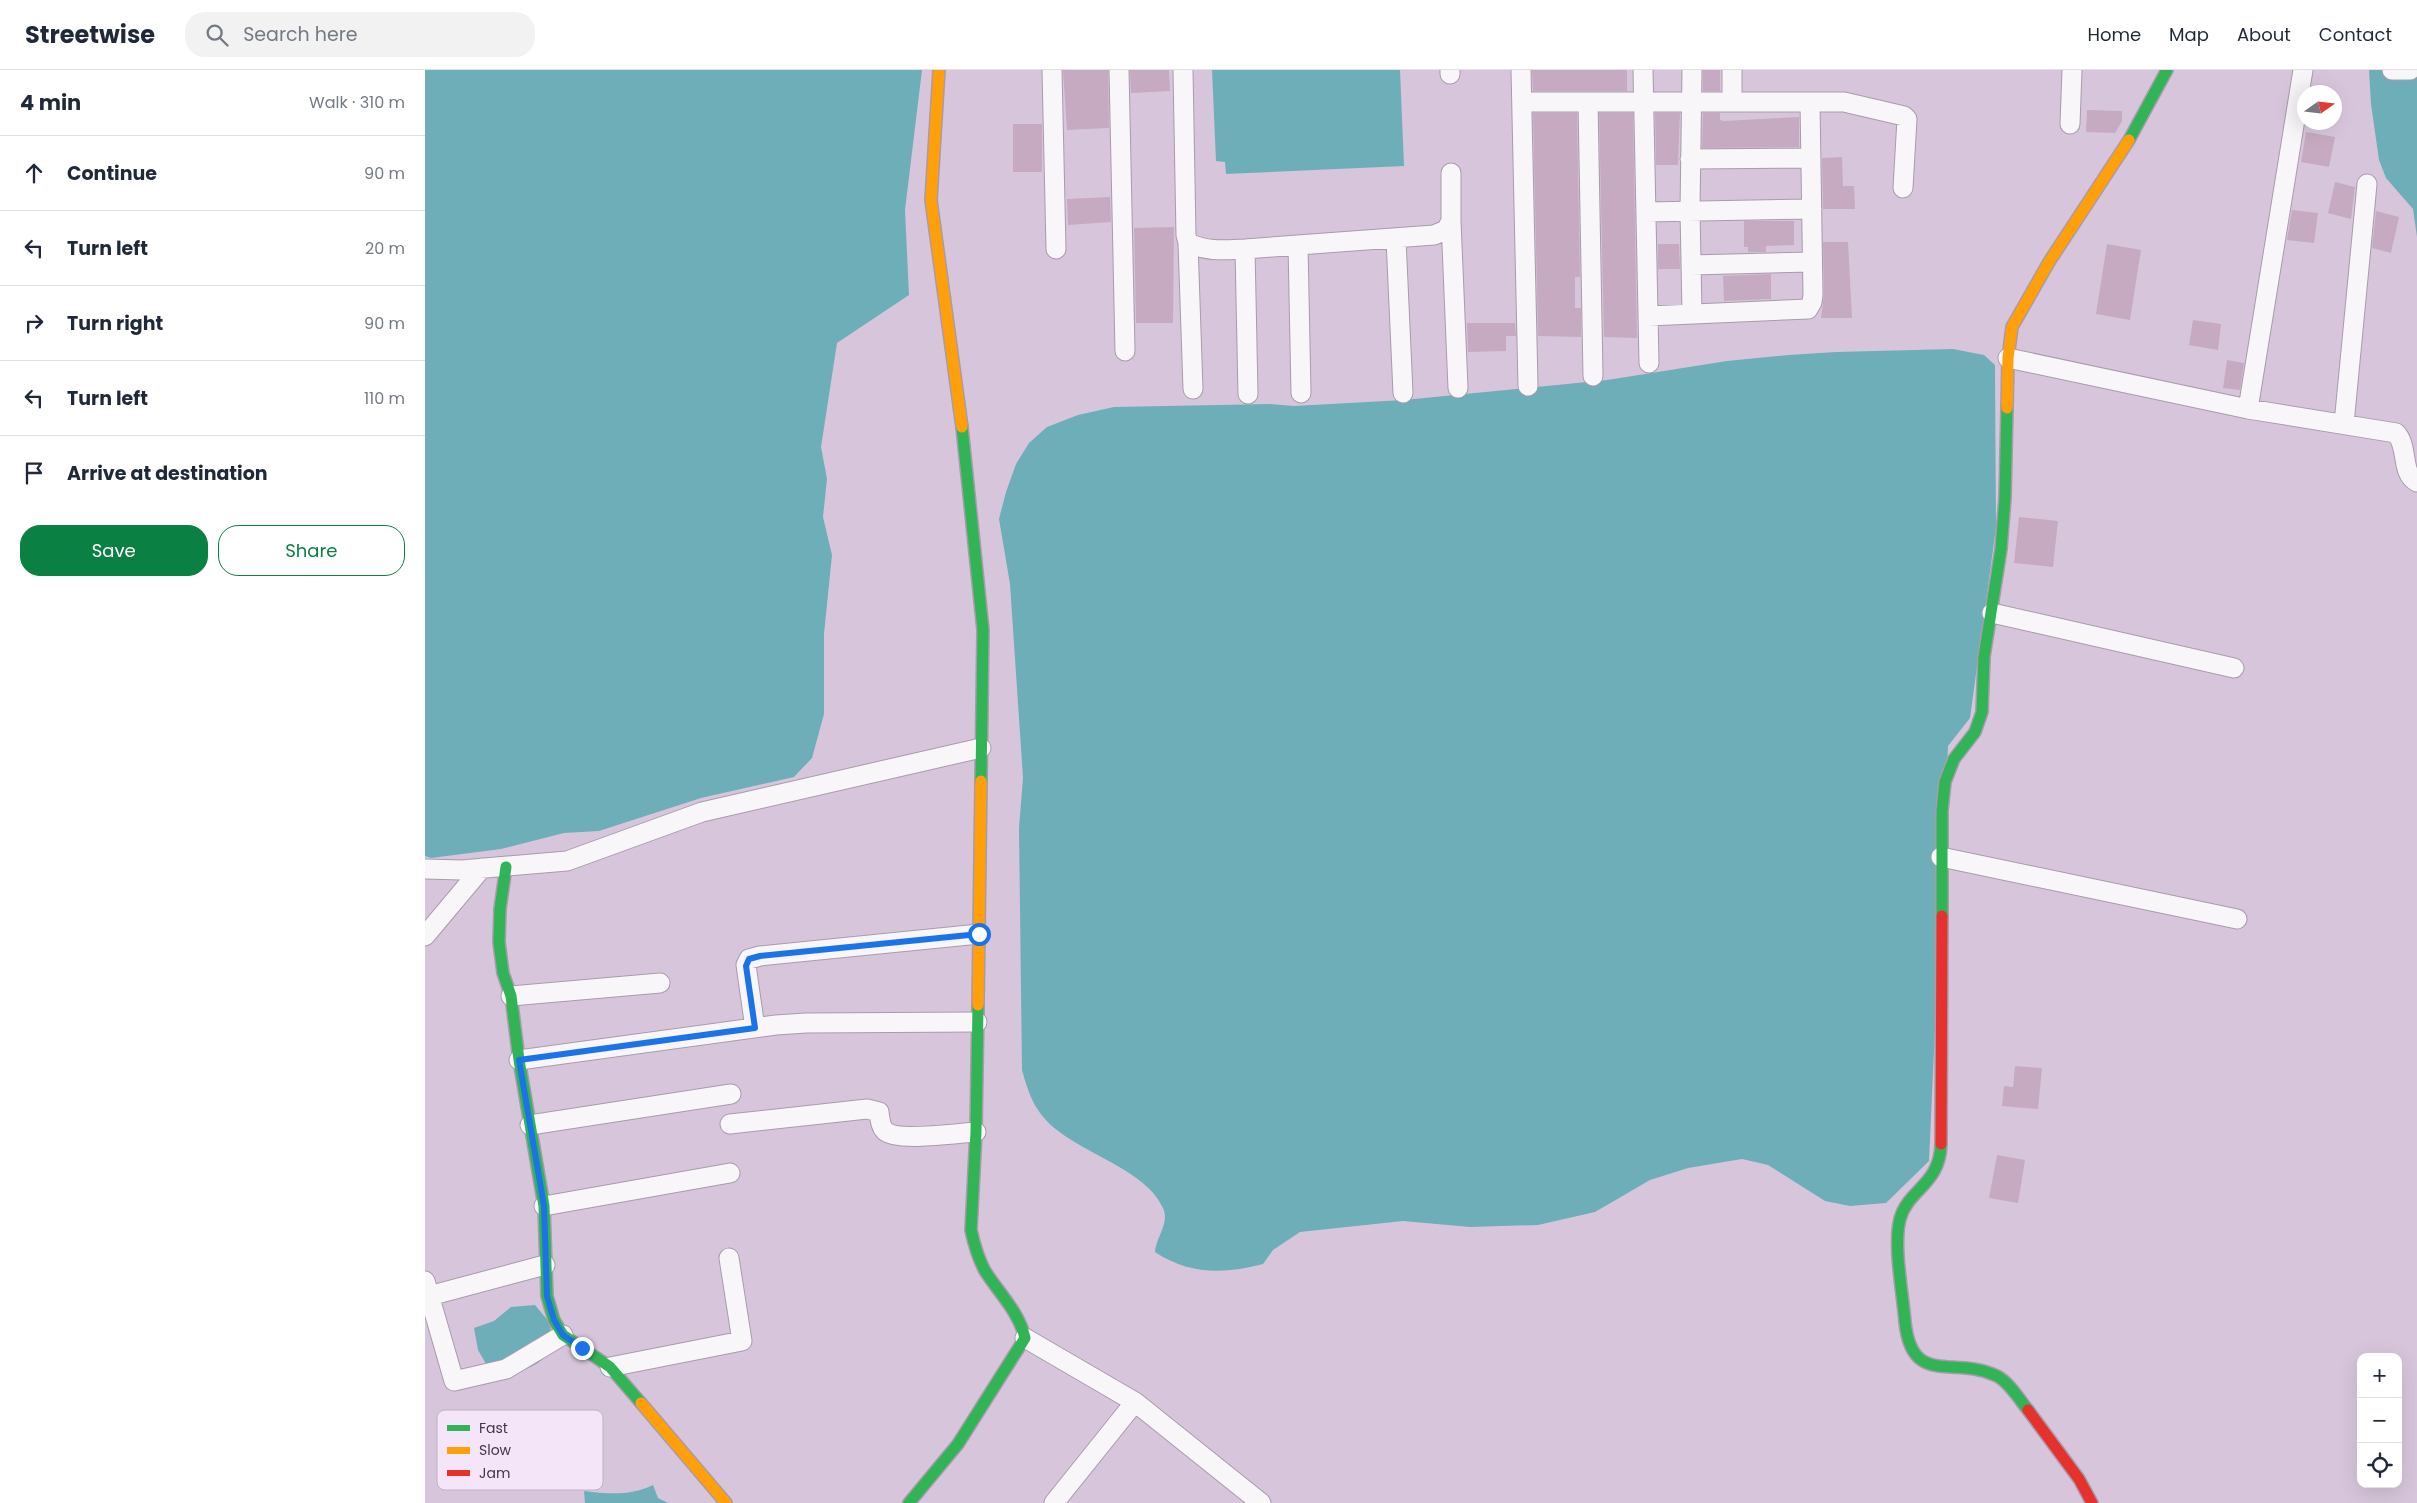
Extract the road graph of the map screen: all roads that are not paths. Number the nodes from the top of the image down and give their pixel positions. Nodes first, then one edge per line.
1 (939, 70) edge
2 (1052, 70) edge
3 (1119, 70) edge
4 (1183, 70) edge
5 (1521, 70) edge
6 (1643, 70) edge
7 (1691, 70) edge
8 (1732, 70) edge
9 (2072, 70) edge
10 (2167, 70) edge
11 (2303, 70) edge
12 (2392, 70) edge
13 (2410, 70) edge
14 (1522, 102) junction
15 (1588, 102) junction
16 (1643, 102) junction
17 (1691, 102) junction
18 (1732, 102) junction
19 (1811, 102) junction
20 (2070, 124) dead end
21 (1811, 158) junction
22 (1690, 159) junction
23 (1451, 173) dead end
24 (2367, 184) dead end
25 (1903, 188) dead end
26 (1812, 210) junction
27 (1690, 211) junction
28 (1646, 212) junction
29 (1451, 222) junction
30 (1396, 239) junction
31 (1188, 243) junction
32 (1298, 245) junction
33 (1056, 249) dead end
34 (1245, 249) junction
35 (1813, 262) junction
36 (1691, 264) junction
37 (1692, 313) junction
38 (1648, 316) junction
39 (1125, 351) dead end
40 (2008, 358) junction
41 (1649, 364) dead end
42 (1593, 376) dead end
43 (1528, 386) dead end
44 (1458, 388) dead end
45 (1193, 389) dead end
46 (1403, 392) dead end
47 (1301, 393) dead end
48 (1248, 394) dead end
49 (2248, 409) junction
50 (2344, 424) junction
51 (2417, 482) edge
52 (1992, 613) junction
53 (2234, 668) dead end
54 (981, 748) junction
55 (1941, 857) junction
56 (506, 867) junction
57 (482, 868) junction
58 (425, 869) edge
59 (2237, 919) dead end
60 (979, 934) junction
61 (425, 936) edge
62 (660, 983) dead end
63 (511, 996) junction
64 (977, 1022) junction
65 (755, 1028) junction
66 (519, 1060) junction
67 (731, 1094) dead end
68 (730, 1124) dead end
69 (530, 1125) junction
70 (976, 1132) junction
71 (730, 1174) dead end
72 (544, 1206) junction
73 (729, 1258) dead end
74 (545, 1264) junction
75 (427, 1289) edge
76 (563, 1335) junction
77 (1025, 1338) junction
78 (610, 1367) junction
79 (1135, 1402) junction
80 (727, 1503) edge
81 (909, 1503) edge
82 (1054, 1503) edge
83 (1261, 1503) edge
84 (2091, 1503) edge

1 - 54 street
2 - 33 street
3 - 39 street
4 - 31 street
5 - 14 street
6 - 16 street
7 - 17 street
8 - 18 street
9 - 20 street
10 - 40 street
11 - 49 street
12 - 13 street
14 - 15 street
14 - 43 street
15 - 16 street
15 - 42 street
16 - 17 street
16 - 28 street
17 - 18 street
17 - 22 street
18 - 19 street
19 - 21 street
19 - 25 street
21 - 22 street
21 - 26 street
22 - 27 street
23 - 29 street
24 - 50 street
26 - 27 street
26 - 35 street
27 - 28 street
27 - 36 street
28 - 38 street
29 - 30 street
29 - 44 street
30 - 32 street
30 - 46 street
31 - 34 street
31 - 45 street
32 - 34 street
32 - 47 street
34 - 48 street
35 - 36 street
35 - 37 street
36 - 37 street
37 - 38 street
38 - 41 street
40 - 49 street
40 - 52 street
49 - 50 street
50 - 51 street
52 - 53 street
52 - 55 street
54 - 56 street
54 - 60 street
55 - 59 street
55 - 84 street
56 - 57 street
56 - 63 street
57 - 58 street
57 - 61 street
60 - 64 street
60 - 65 street
62 - 63 street
63 - 66 street
64 - 65 street
64 - 70 street
65 - 66 street
66 - 69 street
67 - 69 street
68 - 70 street
69 - 72 street
70 - 77 street
71 - 72 street
72 - 74 street
73 - 78 street
74 - 75 street
74 - 76 street
75 - 76 street
76 - 78 street
77 - 79 street
77 - 81 street
78 - 80 street
79 - 82 street
79 - 83 street

